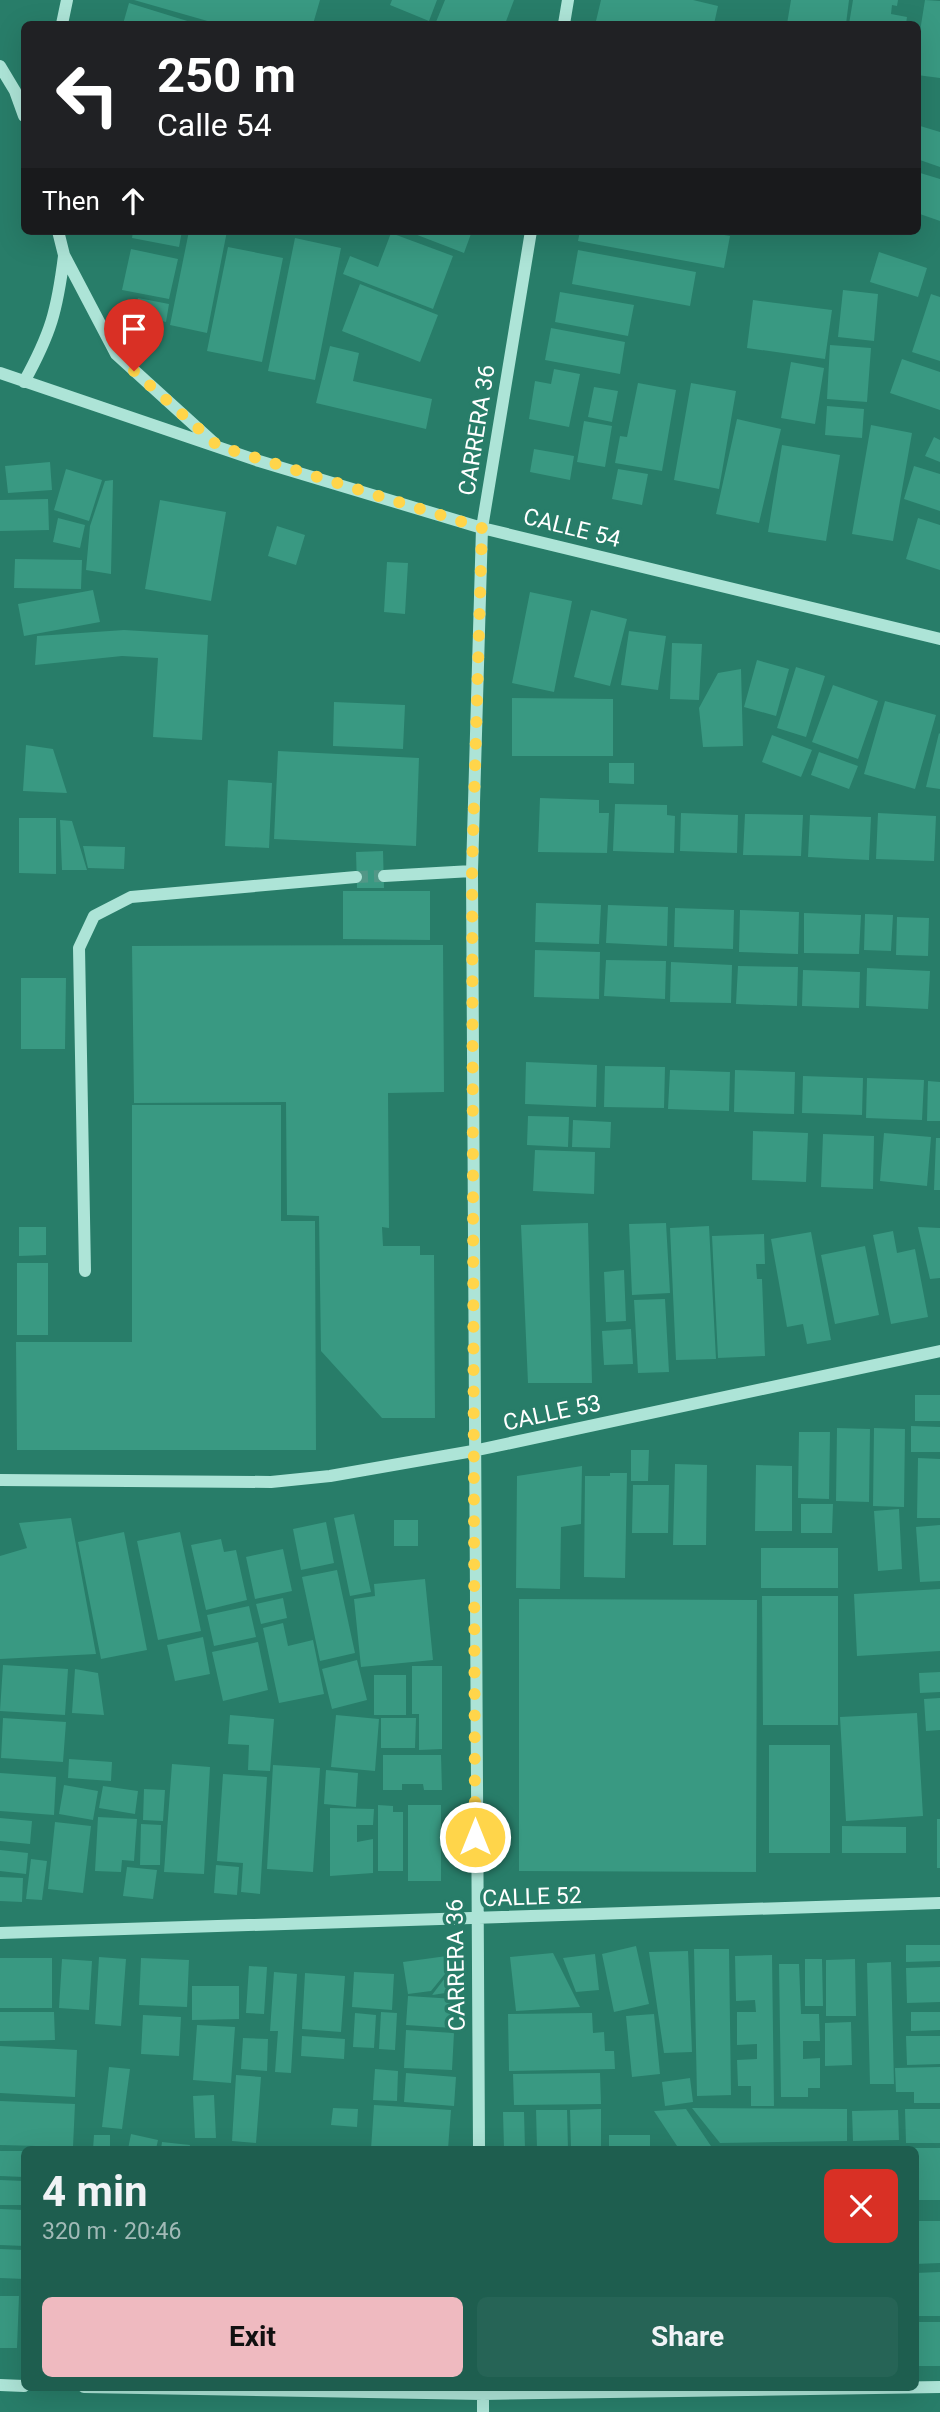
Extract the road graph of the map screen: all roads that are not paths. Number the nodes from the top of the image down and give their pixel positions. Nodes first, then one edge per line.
1 (67, 0) edge
2 (568, 0) edge
3 (63, 21) edge
4 (564, 21) edge
5 (0, 66) edge
6 (21, 107) edge
7 (59, 235) edge
8 (530, 235) edge
9 (64, 255) junction
10 (0, 373) edge
11 (24, 382) junction
12 (218, 446) junction
13 (482, 528) junction
14 (940, 639) edge
15 (472, 871) junction
16 (384, 876) tunnel mouth
17 (356, 877) tunnel mouth
18 (85, 1271) dead end
19 (940, 1351) edge
20 (473, 1451) junction
21 (0, 1480) edge
22 (940, 1903) edge
23 (476, 1920) junction
24 (0, 1933) edge
25 (479, 2146) edge
26 (0, 2385) edge
27 (21, 2386) edge
28 (919, 2387) edge
29 (940, 2387) edge
30 (483, 2391) edge
31 (483, 2412) edge

1 - 3 street
2 - 4 street
5 - 6 street
7 - 9 street
8 - 13 street, CARRERA 36
9 - 11 street
9 - 12 street
10 - 11 street, CALLE 54
11 - 12 street, CALLE 54
12 - 13 street, CALLE 54
13 - 14 street, CALLE 54
13 - 15 street, CARRERA 36
15 - 16 street
15 - 20 street, CARRERA 36
17 - 18 street
19 - 20 street, CALLE 53
20 - 21 street, CALLE 53
20 - 23 street, CARRERA 36
22 - 23 street, CALLE 52
23 - 24 street, CALLE 52
23 - 25 street, CARRERA 36
26 - 27 street
28 - 29 street
30 - 31 street

